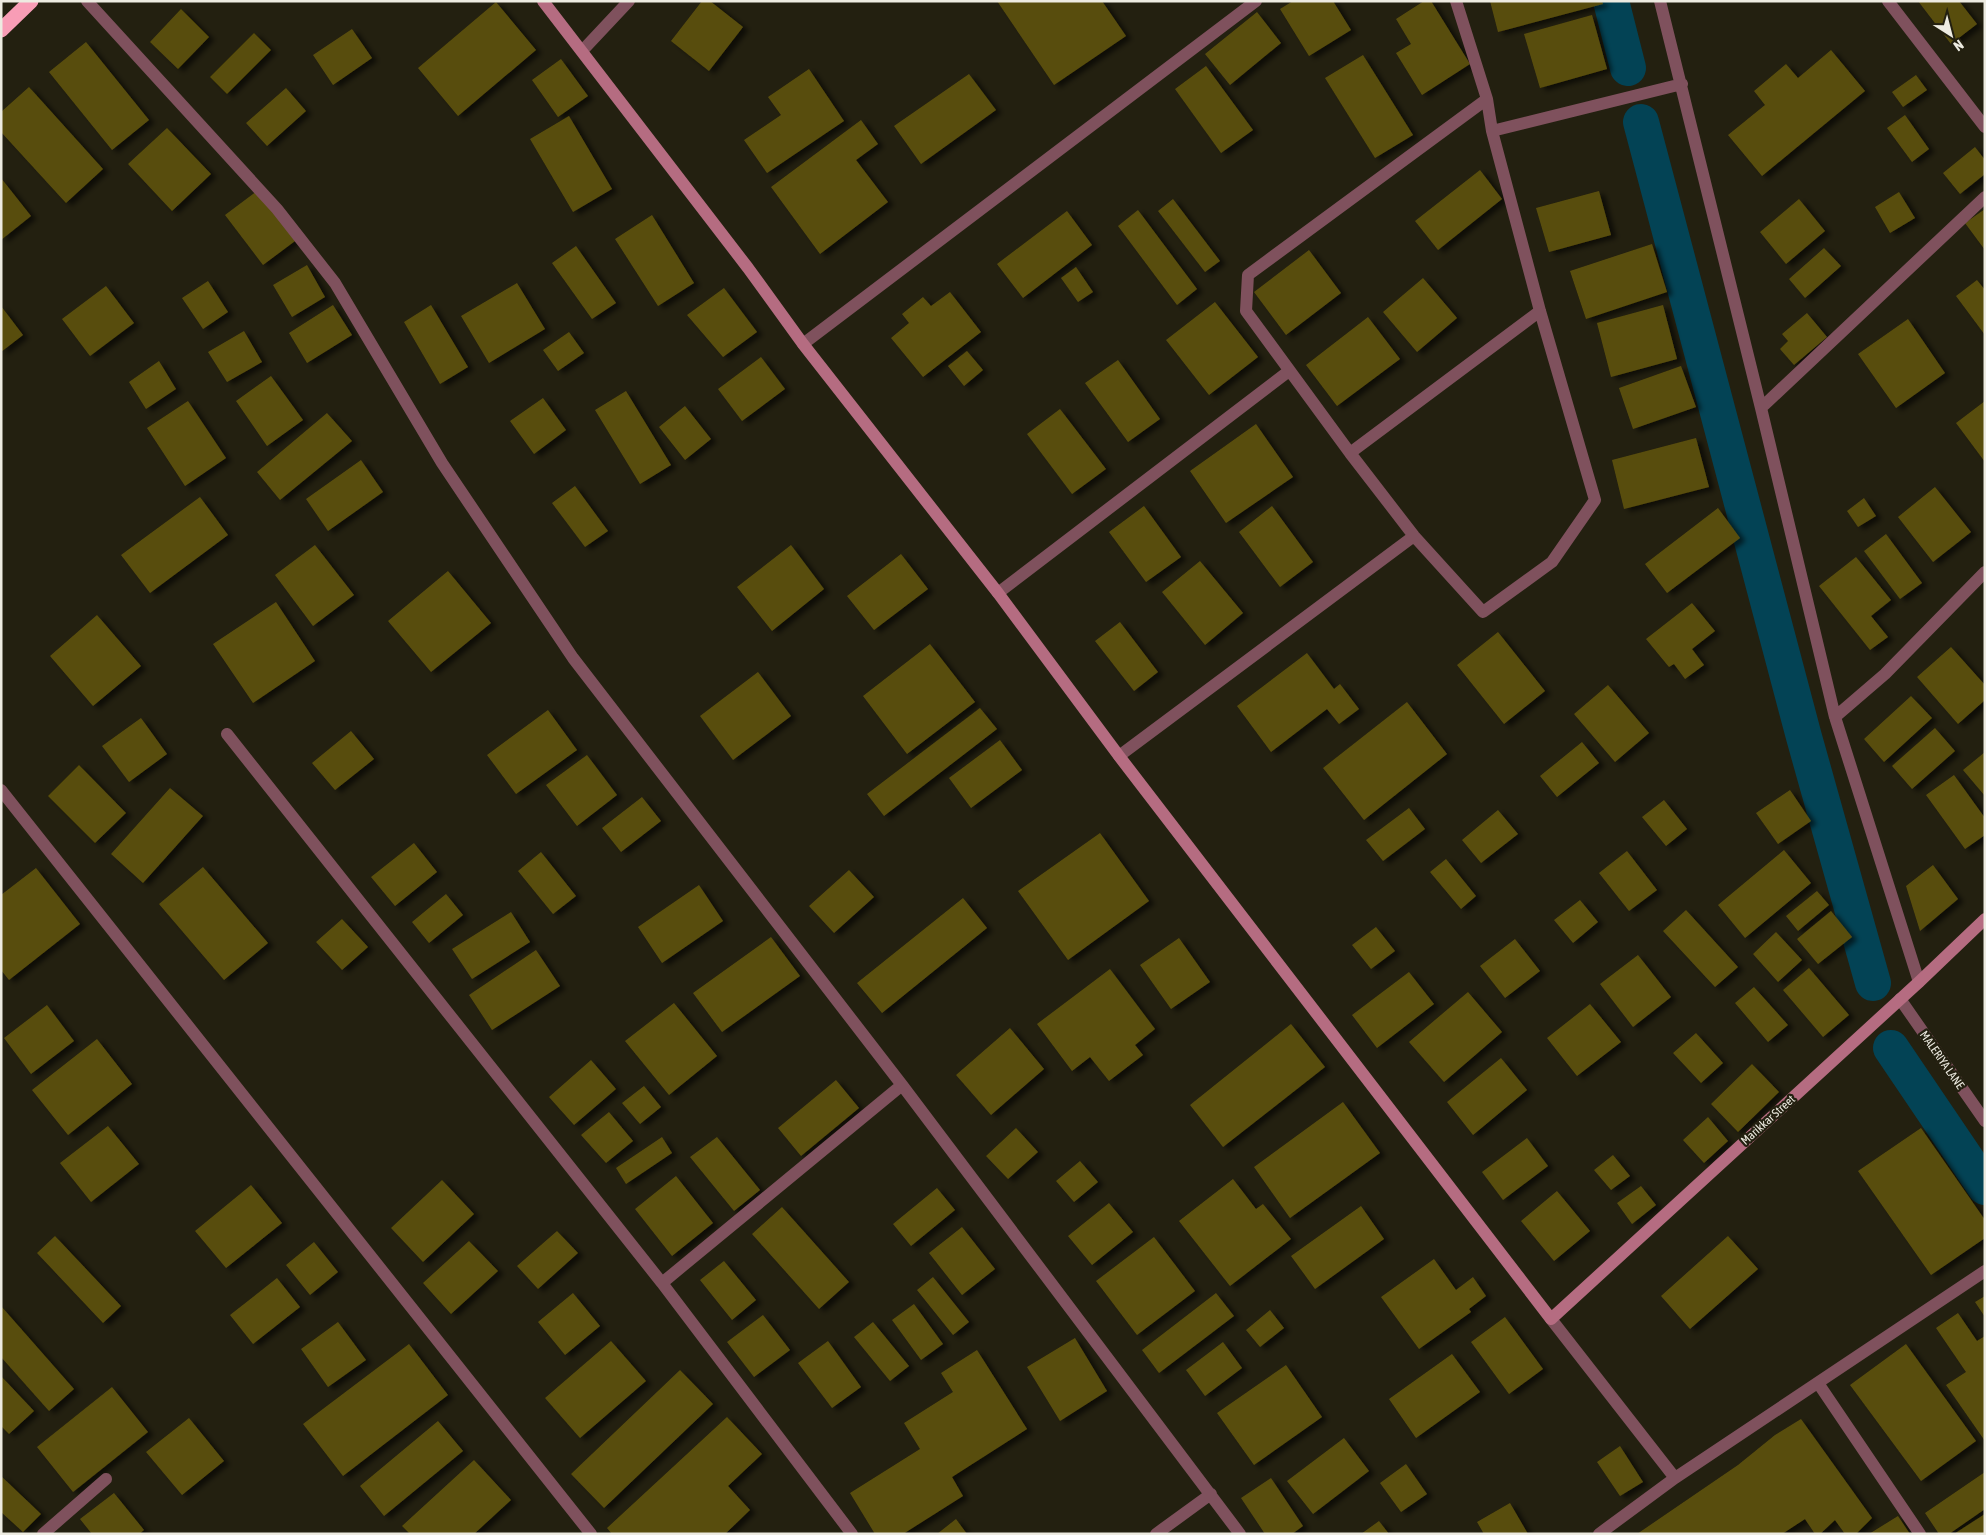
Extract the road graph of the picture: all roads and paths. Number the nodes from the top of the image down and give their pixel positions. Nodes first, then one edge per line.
1 (31, 1) edge
2 (87, 1) edge
3 (543, 1) edge
4 (629, 1) edge
5 (1256, 1) edge
6 (1456, 1) edge
7 (1660, 1) edge
8 (1888, 1) edge
9 (1, 30) edge
10 (582, 51) junction
11 (1682, 84) junction
12 (1487, 99) junction
13 (1985, 127) edge
14 (1492, 131) junction
15 (1985, 197) edge
16 (1540, 311) junction
17 (803, 344) junction
18 (1289, 371) junction
19 (1761, 408) junction
20 (1350, 453) junction
21 (1414, 536) junction
22 (1985, 572) edge
23 (998, 593) junction
24 (1835, 717) junction
25 (227, 734) dead end
26 (1119, 756) junction
27 (1, 790) edge
28 (1985, 919) edge
29 (1919, 982) junction
30 (1900, 999) junction
31 (902, 1085) junction
32 (1985, 1120) edge
33 (1985, 1271) edge
34 (662, 1283) junction
35 (1551, 1319) junction
36 (1818, 1383) junction
37 (1675, 1478) junction
38 (106, 1479) dead end
39 (1212, 1494) junction
40 (43, 1534) edge
41 (591, 1534) edge
42 (852, 1534) edge
43 (1156, 1534) edge
44 (1240, 1534) edge
45 (1599, 1534) edge
46 (1920, 1534) edge

1 - 9 highway
2 - 31 street
3 - 10 street
4 - 10 street
5 - 17 street
6 - 12 street
7 - 11 street
8 - 13 street
10 - 17 street
11 - 14 street
11 - 19 street
12 - 14 street
12 - 18 street
14 - 16 street
15 - 19 street
16 - 20 street
16 - 21 street
17 - 23 street
18 - 20 street
18 - 23 street
19 - 24 street
20 - 21 street
21 - 26 street
22 - 24 street
23 - 26 street
24 - 29 street
25 - 34 street
26 - 35 street
27 - 41 street
28 - 29 street, Marikkar Street
29 - 30 street, Marikkar Street
30 - 32 street, MALERIYA LANE
30 - 35 street, Marikkar Street
31 - 34 street
31 - 39 street
33 - 36 street
34 - 42 street
35 - 37 street
36 - 37 street
36 - 46 street
37 - 45 street
38 - 40 street
39 - 43 street
39 - 44 street

